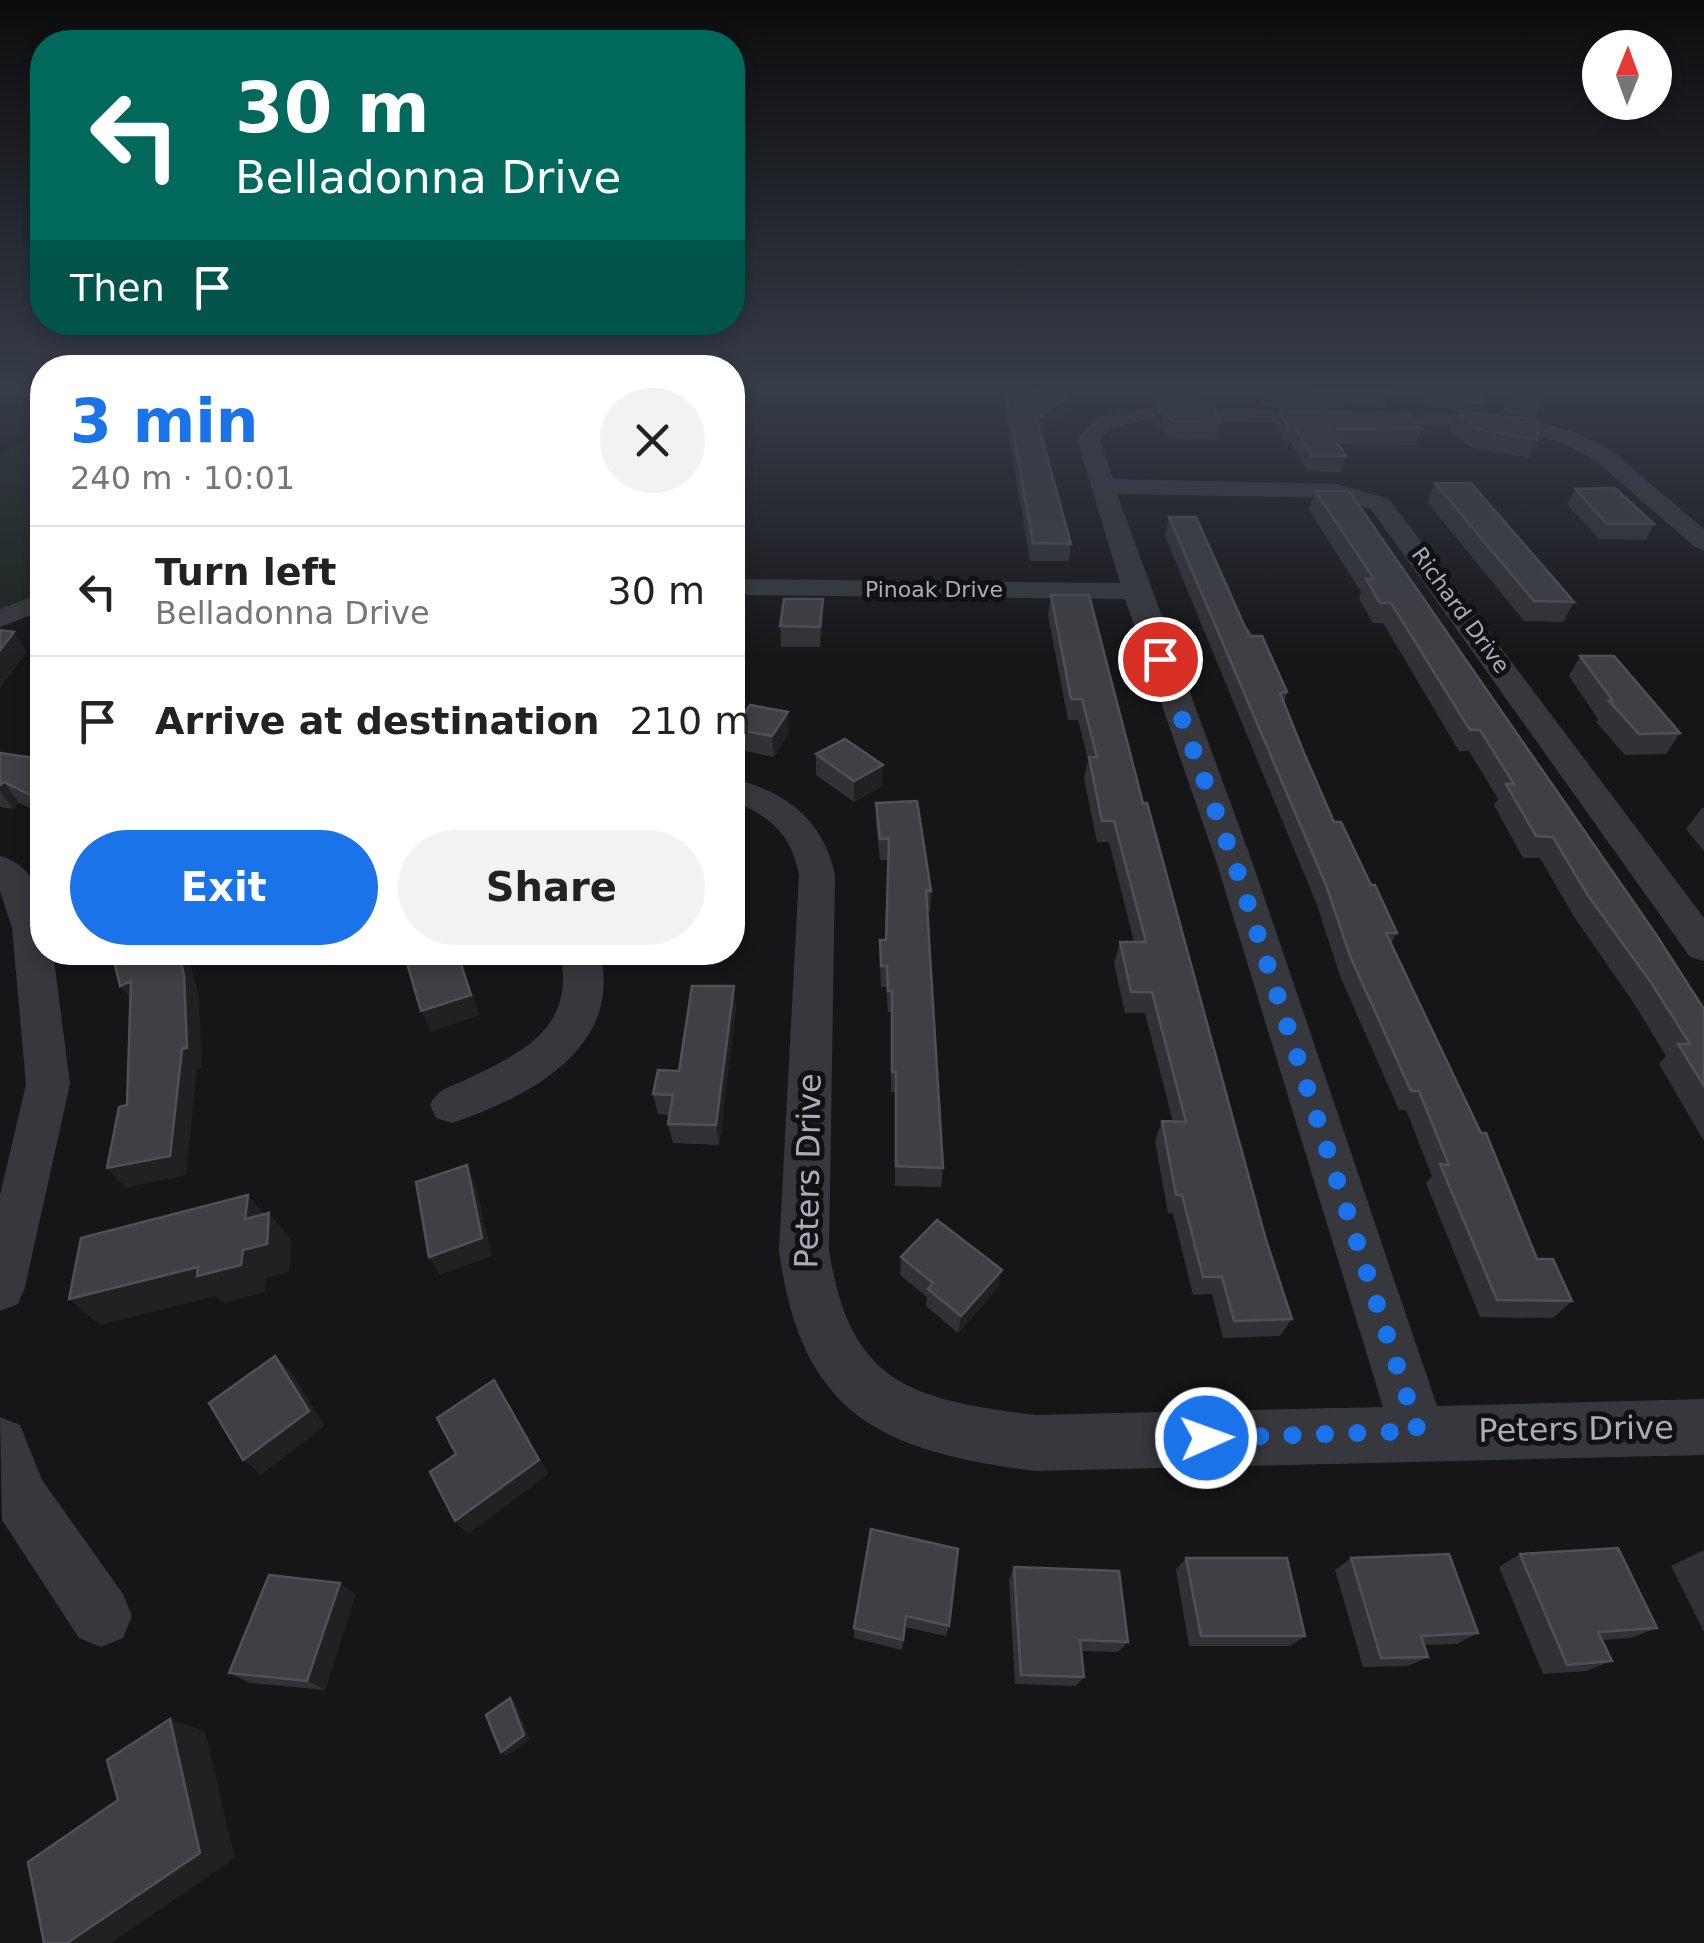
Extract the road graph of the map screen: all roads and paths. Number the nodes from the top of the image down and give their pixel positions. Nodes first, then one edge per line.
1 (1098, 478) edge
2 (1634, 478) edge
3 (1100, 486) junction
4 (1704, 542) edge
5 (745, 587) edge
6 (1136, 590) junction
7 (30, 607) edge
8 (0, 619) edge
9 (745, 794) edge
10 (0, 868) edge
11 (30, 922) edge
12 (1704, 947) edge
13 (36, 965) edge
14 (583, 965) edge
15 (452, 1105) dead end
16 (0, 1286) edge
17 (1704, 1427) edge
18 (1418, 1431) junction
19 (0, 1445) edge
20 (102, 1616) dead end

1 - 3 street
2 - 4 street
3 - 6 street
3 - 12 street, Richard Drive
5 - 6 street, Pinoak Drive
6 - 18 street
7 - 8 street
9 - 18 street, Peters Drive
10 - 11 street
13 - 16 street
14 - 15 street
17 - 18 street, Peters Drive
19 - 20 street

